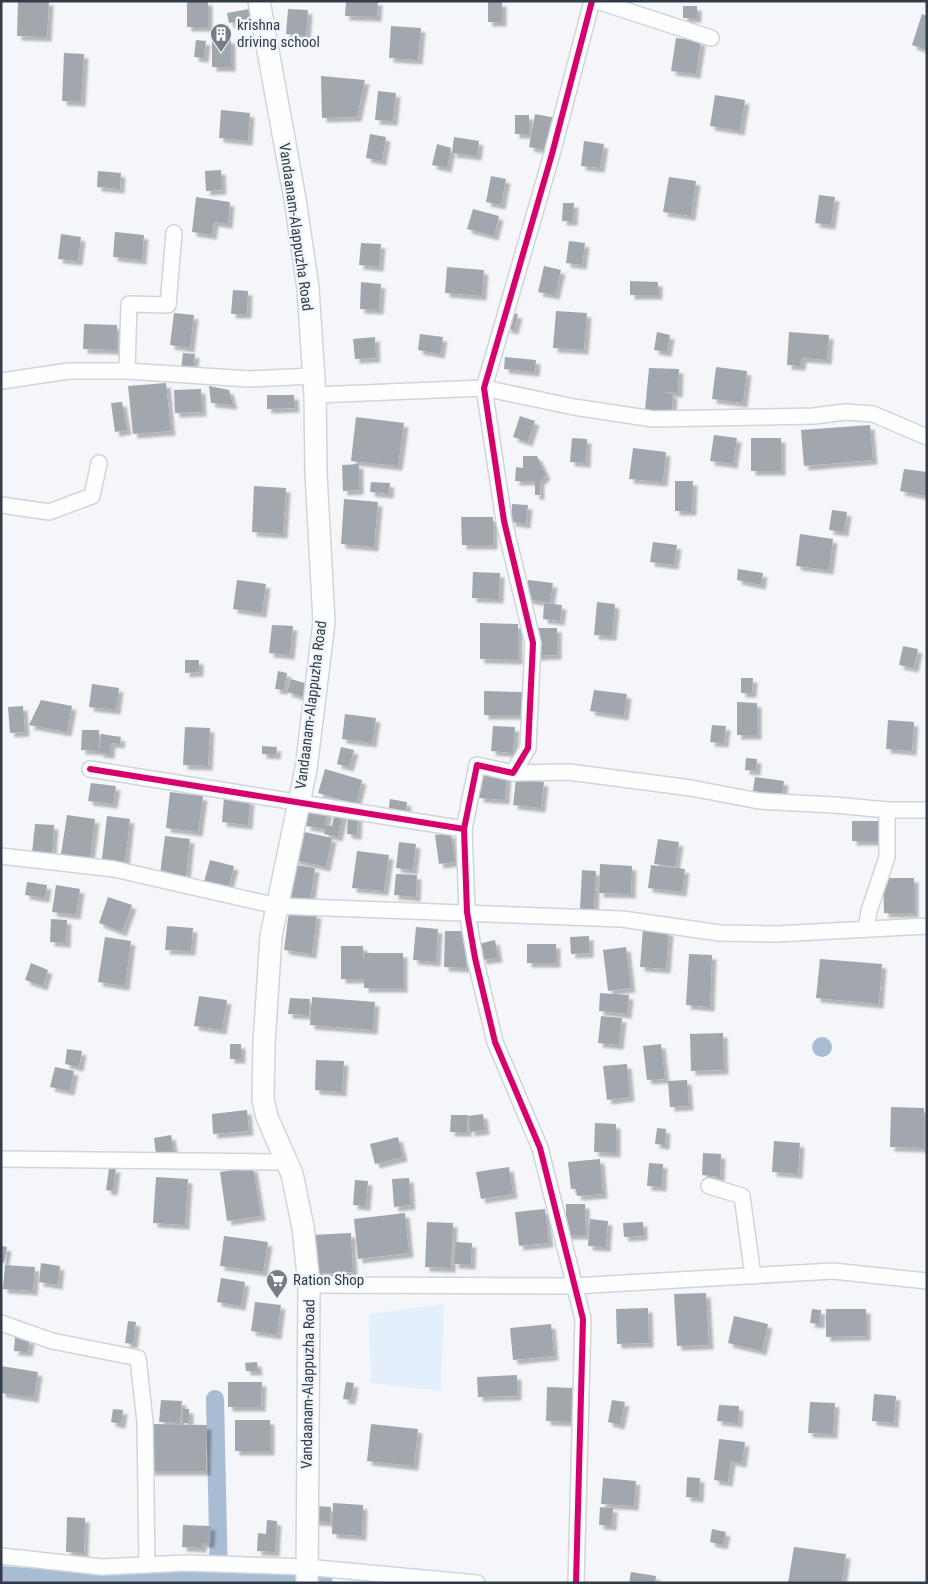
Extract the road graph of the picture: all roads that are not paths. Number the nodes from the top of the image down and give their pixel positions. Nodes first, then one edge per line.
1 (259, 1) edge
2 (592, 1) edge
3 (597, 1) edge
4 (712, 38) dead end
5 (174, 233) dead end
6 (127, 370) junction
7 (1, 382) edge
8 (314, 386) junction
9 (484, 388) junction
10 (927, 437) edge
11 (99, 464) dead end
12 (1, 505) edge
13 (90, 769) dead end
14 (513, 773) junction
15 (298, 804) junction
16 (887, 810) junction
17 (927, 810) edge
18 (464, 829) junction
19 (1, 856) edge
20 (278, 906) junction
21 (467, 912) junction
22 (927, 926) edge
23 (866, 929) junction
24 (1, 1159) edge
25 (287, 1162) junction
26 (709, 1186) dead end
27 (753, 1276) junction
28 (927, 1281) edge
29 (309, 1285) junction
30 (574, 1286) junction
31 (1, 1323) edge
32 (1, 1556) edge
33 (147, 1565) junction
34 (306, 1574) edge
35 (477, 1583) edge
36 (576, 1583) edge

1 - 8 main road, Vandaanam-Alappuzha Road
2 - 9 street
3 - 4 street
5 - 6 street
6 - 7 street
6 - 8 street
8 - 9 street
8 - 15 main road, Vandaanam-Alappuzha Road
9 - 10 street
9 - 14 street
11 - 12 street
13 - 15 street
14 - 16 street
14 - 18 street
15 - 18 street
15 - 20 main road, Vandaanam-Alappuzha Road
16 - 17 street
16 - 23 street
18 - 21 street
19 - 20 street
20 - 21 street
20 - 25 main road, Vandaanam-Alappuzha Road
21 - 23 street
21 - 30 street
22 - 23 street
24 - 25 street
25 - 29 main road, Vandaanam-Alappuzha Road
26 - 27 street
27 - 28 street
27 - 30 street
29 - 30 street
29 - 34 main road, Vandaanam-Alappuzha Road
30 - 36 street
31 - 33 street
32 - 33 street
33 - 34 street
34 - 35 street

